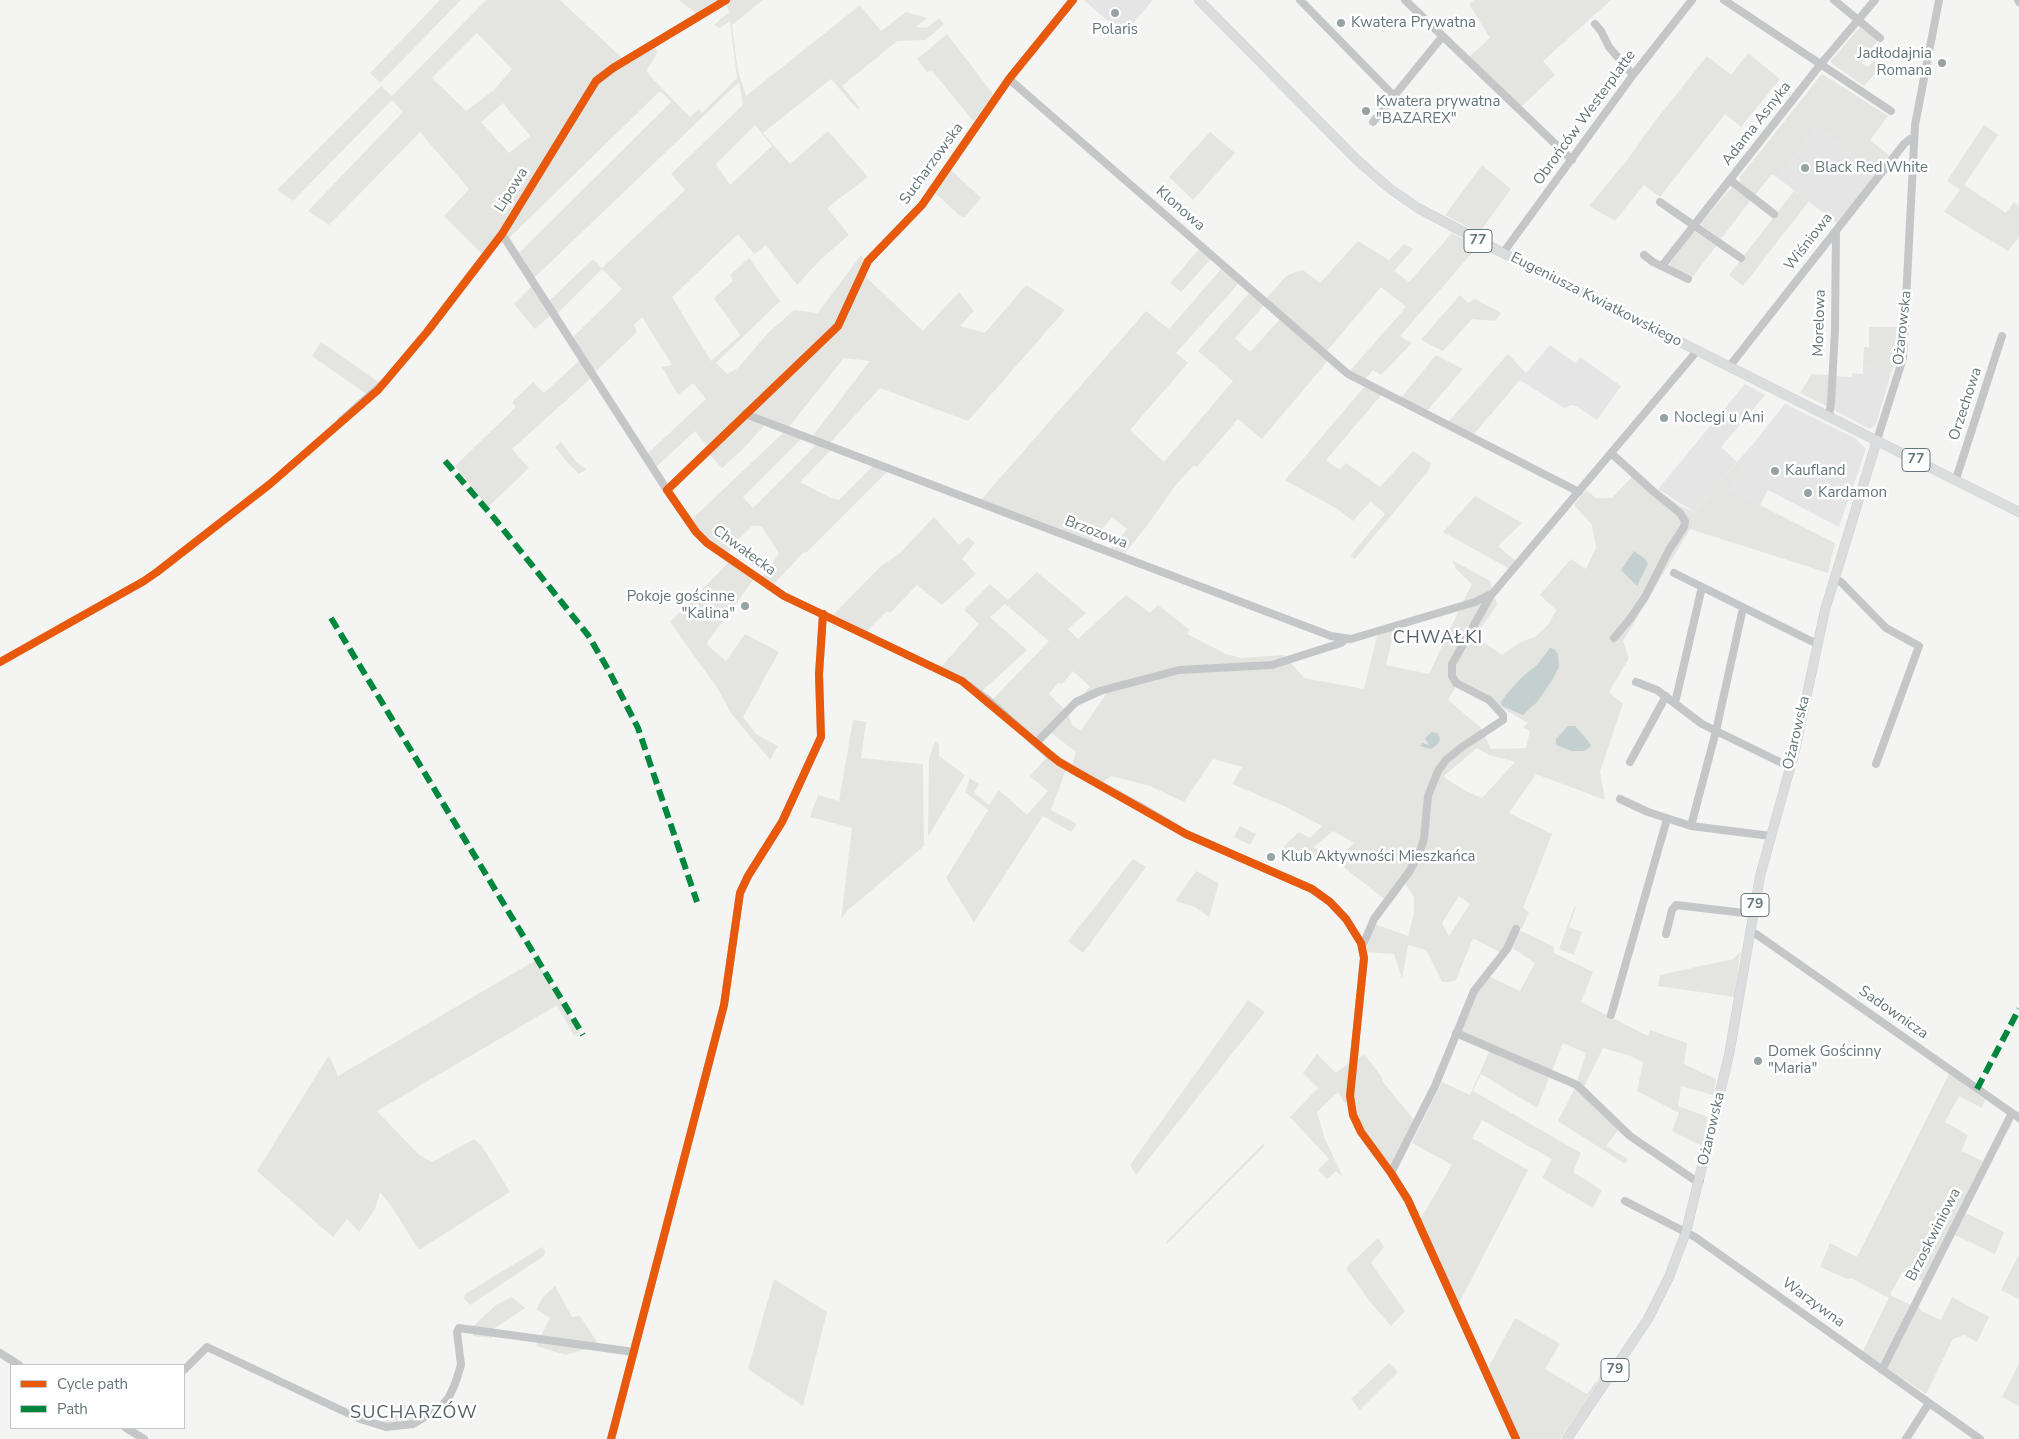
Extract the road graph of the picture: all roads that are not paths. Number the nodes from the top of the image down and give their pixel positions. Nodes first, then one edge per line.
1 (726, 0) edge
2 (1073, 0) edge
3 (1199, 0) edge
4 (1300, 0) edge
5 (1405, 0) edge
6 (1692, 0) edge
7 (1724, 0) edge
8 (1834, 0) edge
9 (1875, 0) edge
10 (1939, 0) edge
11 (1858, 20) junction
12 (1595, 24) dead end
13 (1442, 37) junction
14 (1880, 38) dead end
15 (1820, 65) junction
16 (1634, 75) junction
17 (1008, 79) junction
18 (1394, 96) junction
19 (1891, 111) dead end
20 (1372, 122) dead end
21 (1914, 138) junction
22 (1572, 160) junction
23 (1730, 180) junction
24 (1660, 202) dead end
25 (1774, 214) dead end
26 (1694, 226) junction
27 (1836, 230) junction
28 (502, 234) junction
29 (1503, 253) junction
30 (1644, 255) dead end
31 (1741, 258) dead end
32 (1662, 266) junction
33 (1688, 279) dead end
34 (2002, 336) dead end
35 (1697, 351) junction
36 (1728, 367) junction
37 (745, 414) junction
38 (1829, 416) junction
39 (341, 421) dead end
40 (1877, 440) junction
41 (1611, 453) junction
42 (1956, 479) junction
43 (667, 490) junction
44 (1579, 492) junction
45 (2019, 512) edge
46 (1674, 573) dead end
47 (1834, 579) junction
48 (1702, 587) junction
49 (1491, 595) junction
50 (1743, 608) junction
51 (823, 614) junction
52 (1614, 638) dead end
53 (1346, 639) junction
54 (1818, 643) junction
55 (1636, 682) dead end
56 (1666, 696) junction
57 (1676, 703) junction
58 (1716, 731) junction
59 (1036, 743) junction
60 (1630, 762) dead end
61 (1876, 764) dead end
62 (1790, 767) junction
63 (1620, 800) dead end
64 (1667, 819) junction
65 (1690, 826) junction
66 (1771, 836) junction
67 (1753, 914) junction
68 (1516, 929) dead end
69 (1750, 932) junction
70 (1666, 934) dead end
71 (1362, 947) junction
72 (1611, 1015) dead end
73 (1456, 1034) junction
74 (2012, 1113) junction
75 (2019, 1118) edge
76 (1391, 1173) junction
77 (1700, 1181) junction
78 (1625, 1201) dead end
79 (1686, 1232) junction
80 (634, 1352) junction
81 (0, 1353) edge
82 (17, 1364) edge
83 (185, 1369) edge
84 (1882, 1370) junction
85 (1929, 1403) junction
86 (129, 1429) edge
87 (144, 1439) edge
88 (610, 1439) edge
89 (1516, 1439) edge
90 (1567, 1439) edge
91 (1906, 1439) edge
92 (1980, 1439) edge

1 - 28 street, Lipowa
2 - 17 street, Sucharzowska
3 - 29 main road, Eugeniusza Kwiatkowskiego / 77
4 - 18 street
5 - 13 street
6 - 16 street, Obrońców Westerplatte
7 - 15 street
8 - 11 street
9 - 11 street, Adama Asnyka
10 - 21 street, Ożarowska
11 - 14 street
11 - 15 street, Adama Asnyka
12 - 16 street
13 - 18 street
13 - 22 street
15 - 19 street
15 - 23 street, Adama Asnyka
16 - 22 street, Obrońców Westerplatte
17 - 37 street, Sucharzowska
17 - 44 street, Klonowa
18 - 20 street
21 - 27 street, Wiśniowa
21 - 40 street, Ożarowska
22 - 29 street, Obrońców Westerplatte
23 - 25 street
23 - 26 street, Adama Asnyka
24 - 26 street
26 - 31 street
26 - 32 street, Adama Asnyka
27 - 36 street, Wiśniowa
27 - 38 street, Morelowa
28 - 39 street, Lipowa
28 - 43 street, Chwałecka
29 - 35 main road, Eugeniusza Kwiatkowskiego / 77
30 - 32 street
32 - 33 street
34 - 42 street, Orzechowa
35 - 36 main road, Eugeniusza Kwiatkowskiego / 77
35 - 41 street
36 - 38 main road, Eugeniusza Kwiatkowskiego / 77
37 - 43 street, Sucharzowska
37 - 53 street, Brzozowa
38 - 40 main road, Eugeniusza Kwiatkowskiego / 77
40 - 42 main road, Eugeniusza Kwiatkowskiego / 77
40 - 47 main road, Ożarowska / 79
41 - 44 street
41 - 52 street
42 - 45 main road, Eugeniusza Kwiatkowskiego / 77
43 - 51 street, Chwałecka
44 - 49 street
46 - 48 street
47 - 54 main road, Ożarowska / 79
47 - 61 street
48 - 50 street
48 - 57 street
49 - 53 street
49 - 71 street
50 - 54 street
50 - 58 street
51 - 59 street, Chwałecka
51 - 80 street
53 - 59 street
54 - 62 main road, Ożarowska / 79
55 - 56 street
56 - 57 street
56 - 60 street
57 - 58 street
58 - 62 street
58 - 65 street
59 - 71 street, Chwałecka
62 - 66 main road, Ożarowska / 79
63 - 64 street
64 - 65 street
64 - 72 street
65 - 66 street
66 - 67 main road, Ożarowska / 79
67 - 69 main road, Ożarowska / 79
67 - 70 street
68 - 73 street
69 - 74 street, Sadownicza
69 - 77 main road, Ożarowska / 79
71 - 76 street
73 - 76 street
73 - 77 street
74 - 75 street, Sadownicza
74 - 84 street, Brzoskwiniowa
76 - 89 street
77 - 79 main road, Ożarowska / 79
78 - 79 street, Warzywna
79 - 84 street, Warzywna
79 - 90 main road, Ożarowska / 79
80 - 83 street
80 - 88 street
81 - 82 street
84 - 85 street, Warzywna
85 - 91 street
85 - 92 street, Warzywna
86 - 87 street

